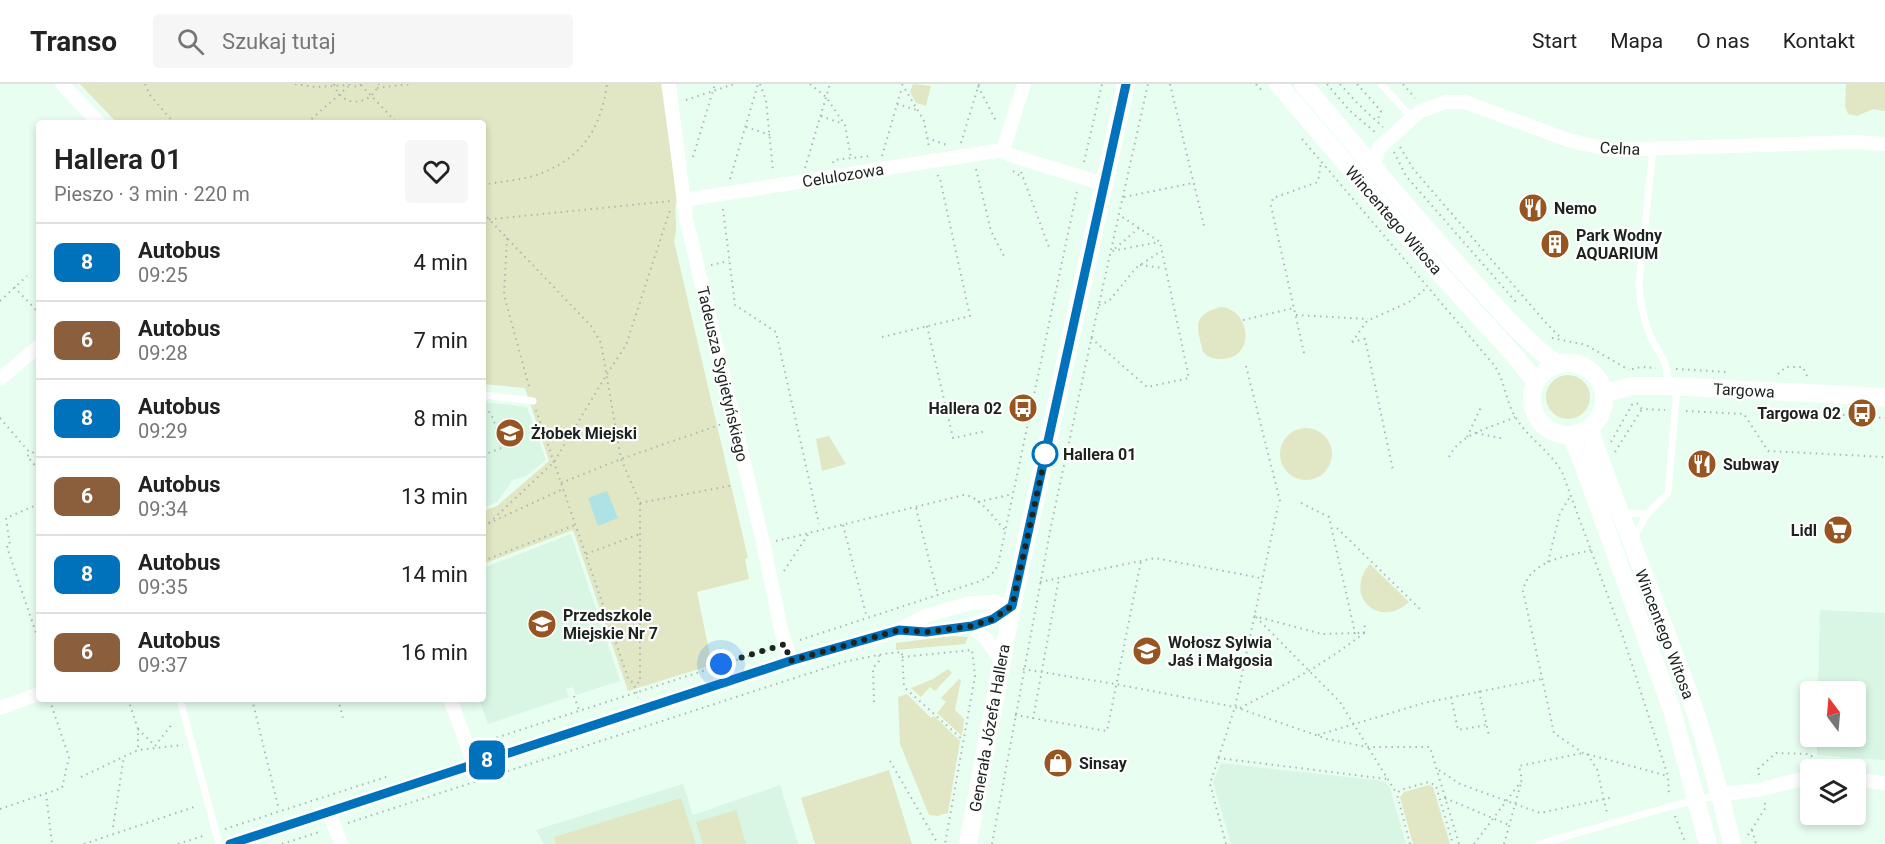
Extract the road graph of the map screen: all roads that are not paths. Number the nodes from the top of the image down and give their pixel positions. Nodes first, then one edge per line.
1 (62, 84) edge
2 (669, 84) edge
3 (1024, 84) edge
4 (1126, 84) edge
5 (1278, 84) edge
6 (1303, 84) edge
7 (1381, 84) edge
8 (1412, 118) junction
9 (96, 120) edge
10 (1385, 142) junction
11 (1885, 144) edge
12 (1653, 149) junction
13 (1003, 150) junction
14 (1358, 150) junction
15 (1373, 167) junction
16 (1104, 184) junction
17 (679, 201) junction
18 (36, 349) edge
19 (1558, 364) junction
20 (0, 380) edge
21 (1536, 382) junction
22 (1672, 387) junction
23 (1604, 393) junction
24 (486, 395) edge
25 (1885, 397) edge
26 (533, 401) road end
27 (1591, 427) junction
28 (1570, 435) junction
29 (1619, 513) junction
30 (1647, 514) junction
31 (1630, 543) junction
32 (1012, 606) junction
33 (972, 626) junction
34 (899, 630) junction
35 (790, 661) junction
36 (1001, 661) junction
37 (36, 695) edge
38 (181, 702) edge
39 (451, 702) edge
40 (0, 708) edge
41 (474, 764) junction
42 (1866, 777) edge
43 (1800, 780) edge
44 (1885, 783) edge
45 (1719, 795) junction
46 (1696, 800) junction
47 (329, 812) junction
48 (219, 844) edge
49 (230, 844) edge
50 (341, 844) edge
51 (968, 844) edge
52 (1539, 844) edge
53 (1708, 844) edge
54 (1732, 844) edge

1 - 9 street
2 - 17 street, Tadeusza Sygietyńskiego
3 - 13 street
4 - 16 main road, Generała Józefa Hallera
5 - 21 main road, Wincentego Witosa
6 - 14 main road, Wincentego Witosa
7 - 8 lane
8 - 10 street, Celna
8 - 12 street, Celna
10 - 14 street
10 - 15 street
11 - 12 street, Celna
12 - 22 lane
13 - 16 street
13 - 17 street, Celulozowa
14 - 15 main road, Wincentego Witosa
15 - 19 main road, Wincentego Witosa
16 - 32 main road, Generała Józefa Hallera
17 - 35 street, Tadeusza Sygietyńskiego
18 - 20 street
19 - 21 main road
19 - 23 main road
21 - 28 main road
22 - 23 main road, Targowa
22 - 25 main road, Targowa
22 - 30 lane
23 - 27 main road
24 - 26 lane
27 - 28 main road
27 - 29 main road, Wincentego Witosa
28 - 46 main road, Wincentego Witosa
29 - 30 lane
29 - 31 main road, Wincentego Witosa
30 - 31 lane
31 - 45 main road, Wincentego Witosa
32 - 33 street
32 - 34 street
32 - 36 main road, Generała Józefa Hallera
33 - 34 street
33 - 36 street
34 - 35 street
35 - 41 street
36 - 51 main road, Generała Józefa Hallera
37 - 40 street
38 - 48 lane
39 - 41 street
41 - 47 street
42 - 44 street
43 - 45 street
45 - 46 lane
45 - 54 main road, Wincentego Witosa
46 - 52 lane
46 - 53 main road, Wincentego Witosa
47 - 49 street
47 - 50 street

